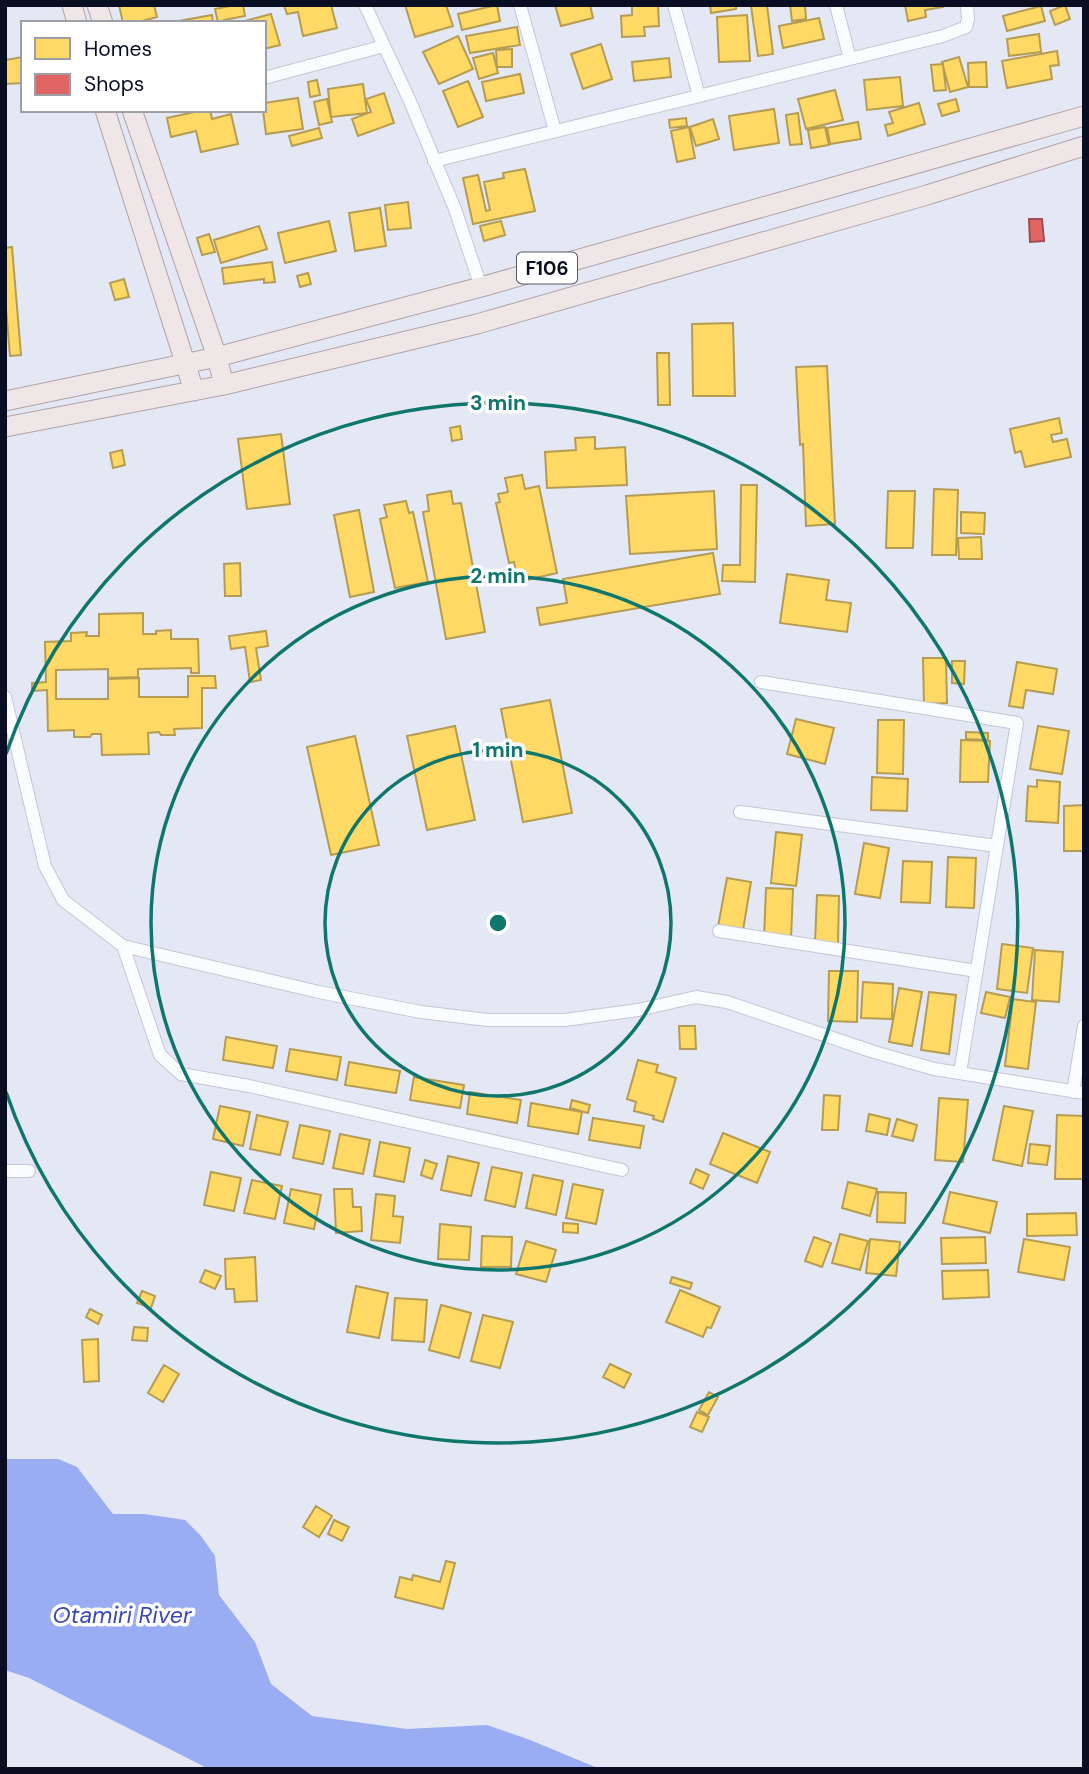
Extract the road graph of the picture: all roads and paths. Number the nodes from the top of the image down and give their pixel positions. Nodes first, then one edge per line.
1 (365, 5) edge
2 (520, 5) edge
3 (674, 5) edge
4 (836, 5) edge
5 (967, 5) edge
6 (384, 46) junction
7 (850, 59) junction
8 (266, 77) edge
9 (699, 96) junction
10 (106, 112) edge
11 (136, 112) edge
12 (1084, 116) edge
13 (555, 131) junction
14 (1082, 147) edge
15 (435, 161) junction
16 (481, 286) junction
17 (216, 357) junction
18 (185, 364) junction
19 (224, 385) junction
20 (194, 391) junction
21 (5, 401) edge
22 (5, 427) edge
23 (761, 682) dead end
24 (5, 697) edge
25 (740, 813) dead end
26 (997, 846) junction
27 (719, 931) dead end
28 (123, 946) junction
29 (977, 971) junction
30 (1084, 1026) edge
31 (960, 1073) junction
32 (1079, 1093) edge
33 (622, 1170) dead end
34 (5, 1171) edge
35 (29, 1171) dead end

1 - 6 street
2 - 13 street
3 - 9 street
4 - 7 street
5 - 7 street
6 - 8 street
6 - 15 street
7 - 9 street
9 - 13 street
10 - 18 main road
11 - 17 main road
12 - 16 main road, F106
13 - 15 street
14 - 19 main road, F106
15 - 16 street
16 - 17 main road, F106
17 - 18 main road, F106
17 - 19 main road
18 - 20 main road
18 - 21 main road, F106
19 - 20 main road, F106
20 - 22 main road, F106
23 - 26 street
24 - 28 street
25 - 26 street
26 - 29 street
27 - 29 street
28 - 31 street
28 - 33 street
29 - 31 street
30 - 32 street
31 - 32 street
34 - 35 street

